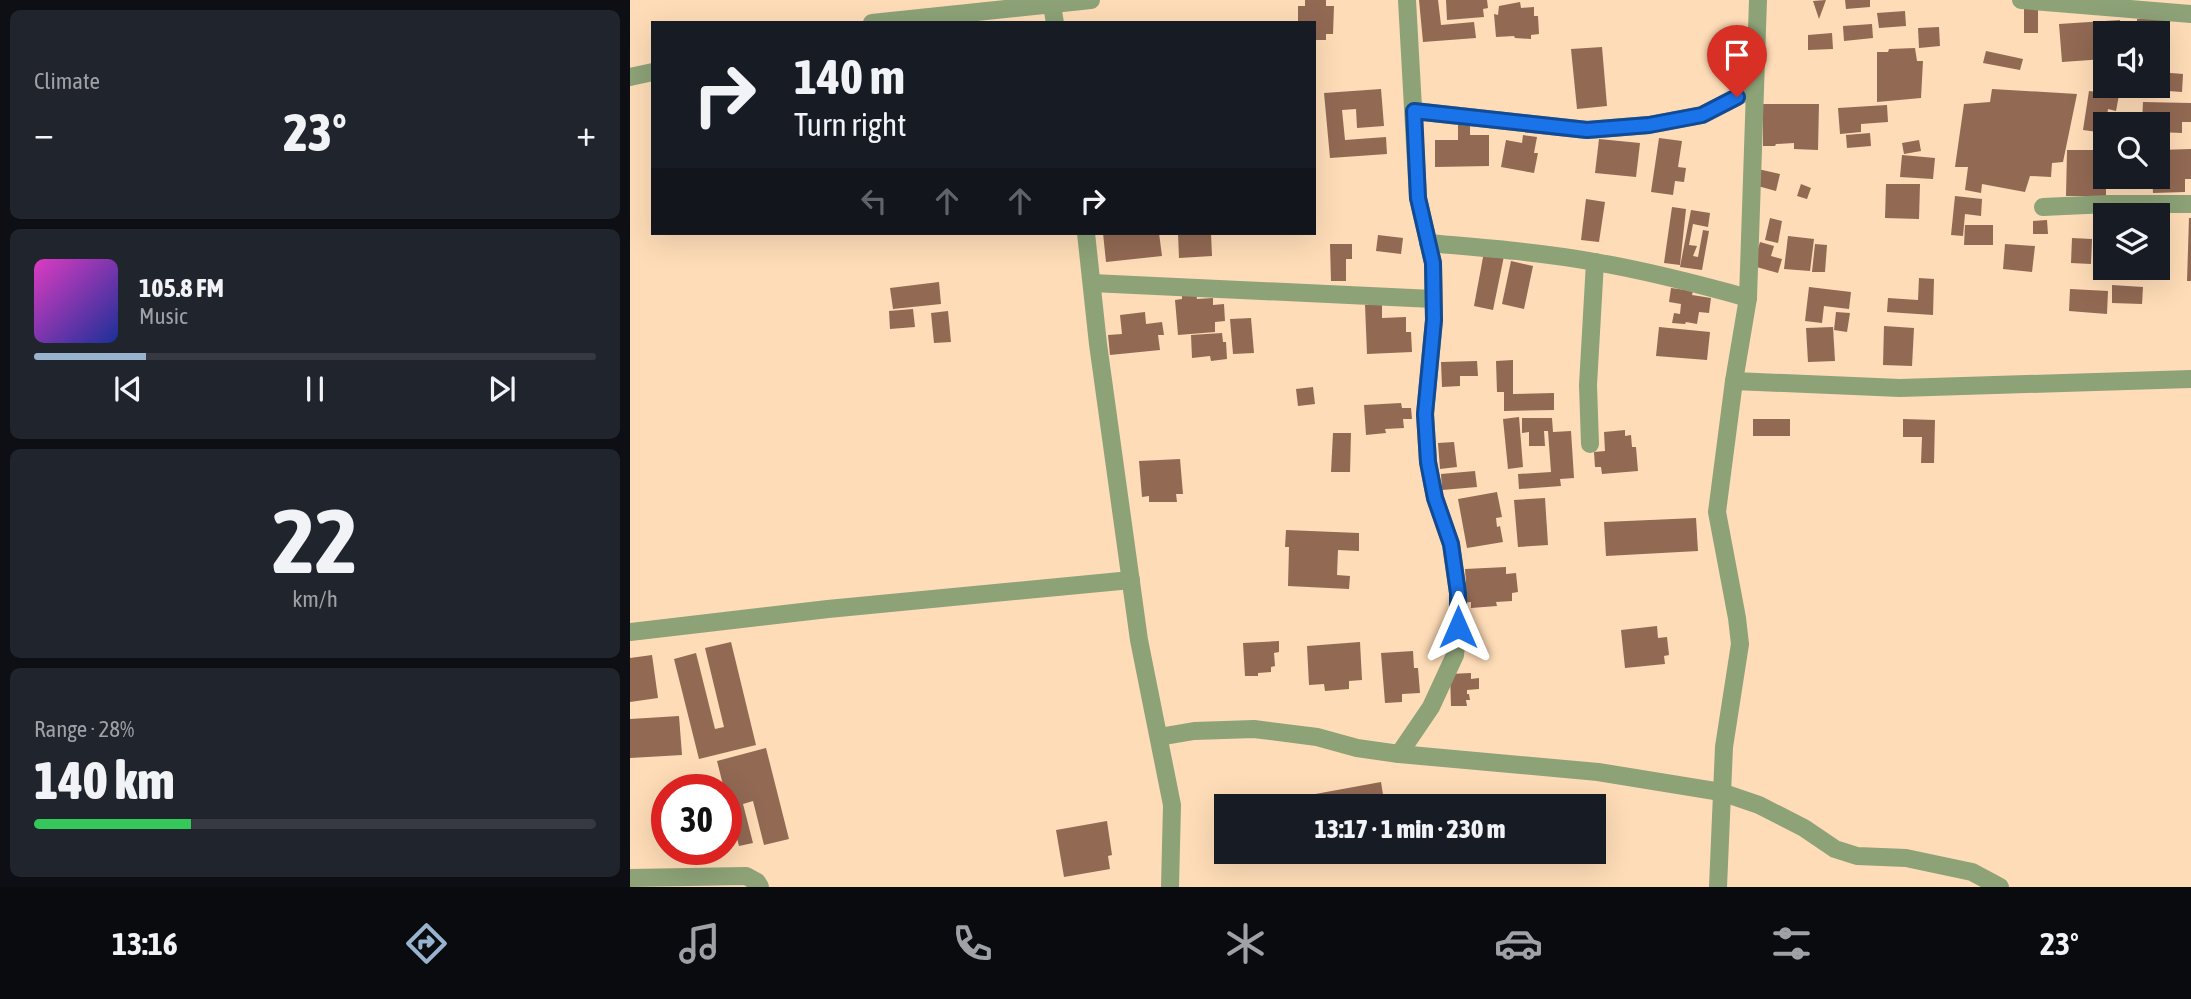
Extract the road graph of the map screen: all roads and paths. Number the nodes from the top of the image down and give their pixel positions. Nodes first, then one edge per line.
1 (1091, 0) edge
2 (1407, 0) edge
3 (2021, 0) edge
4 (1052, 1) edge
5 (1753, 3) edge
6 (2191, 14) edge
7 (888, 21) edge
8 (1055, 21) edge
9 (651, 72) edge
10 (630, 77) edge
11 (1754, 88) junction
12 (1414, 111) junction
13 (2191, 204) edge
14 (2043, 207) dead end
15 (1086, 235) edge
16 (1428, 243) junction
17 (1595, 262) junction
18 (1092, 283) junction
19 (1748, 298) junction
20 (1433, 299) junction
21 (2191, 379) edge
22 (1734, 381) junction
23 (1590, 444) dead end
24 (1131, 580) junction
25 (630, 632) edge
26 (1158, 737) junction
27 (1399, 754) junction
28 (1721, 792) junction
29 (630, 878) edge
30 (760, 887) edge
31 (1170, 887) edge
32 (1717, 887) edge
33 (2000, 887) edge

1 - 4 street
2 - 12 street
3 - 6 street
4 - 7 street
4 - 8 street
5 - 11 street
9 - 10 street
11 - 12 street
11 - 19 street
12 - 16 street
13 - 14 street
15 - 18 street
16 - 17 street
16 - 20 street
17 - 19 street
17 - 23 street
18 - 20 street
18 - 24 street
19 - 22 street
20 - 27 street
21 - 22 street
22 - 28 street
24 - 25 street
24 - 26 street
26 - 27 street
26 - 31 street
27 - 28 street
28 - 32 street
28 - 33 street
29 - 30 street

